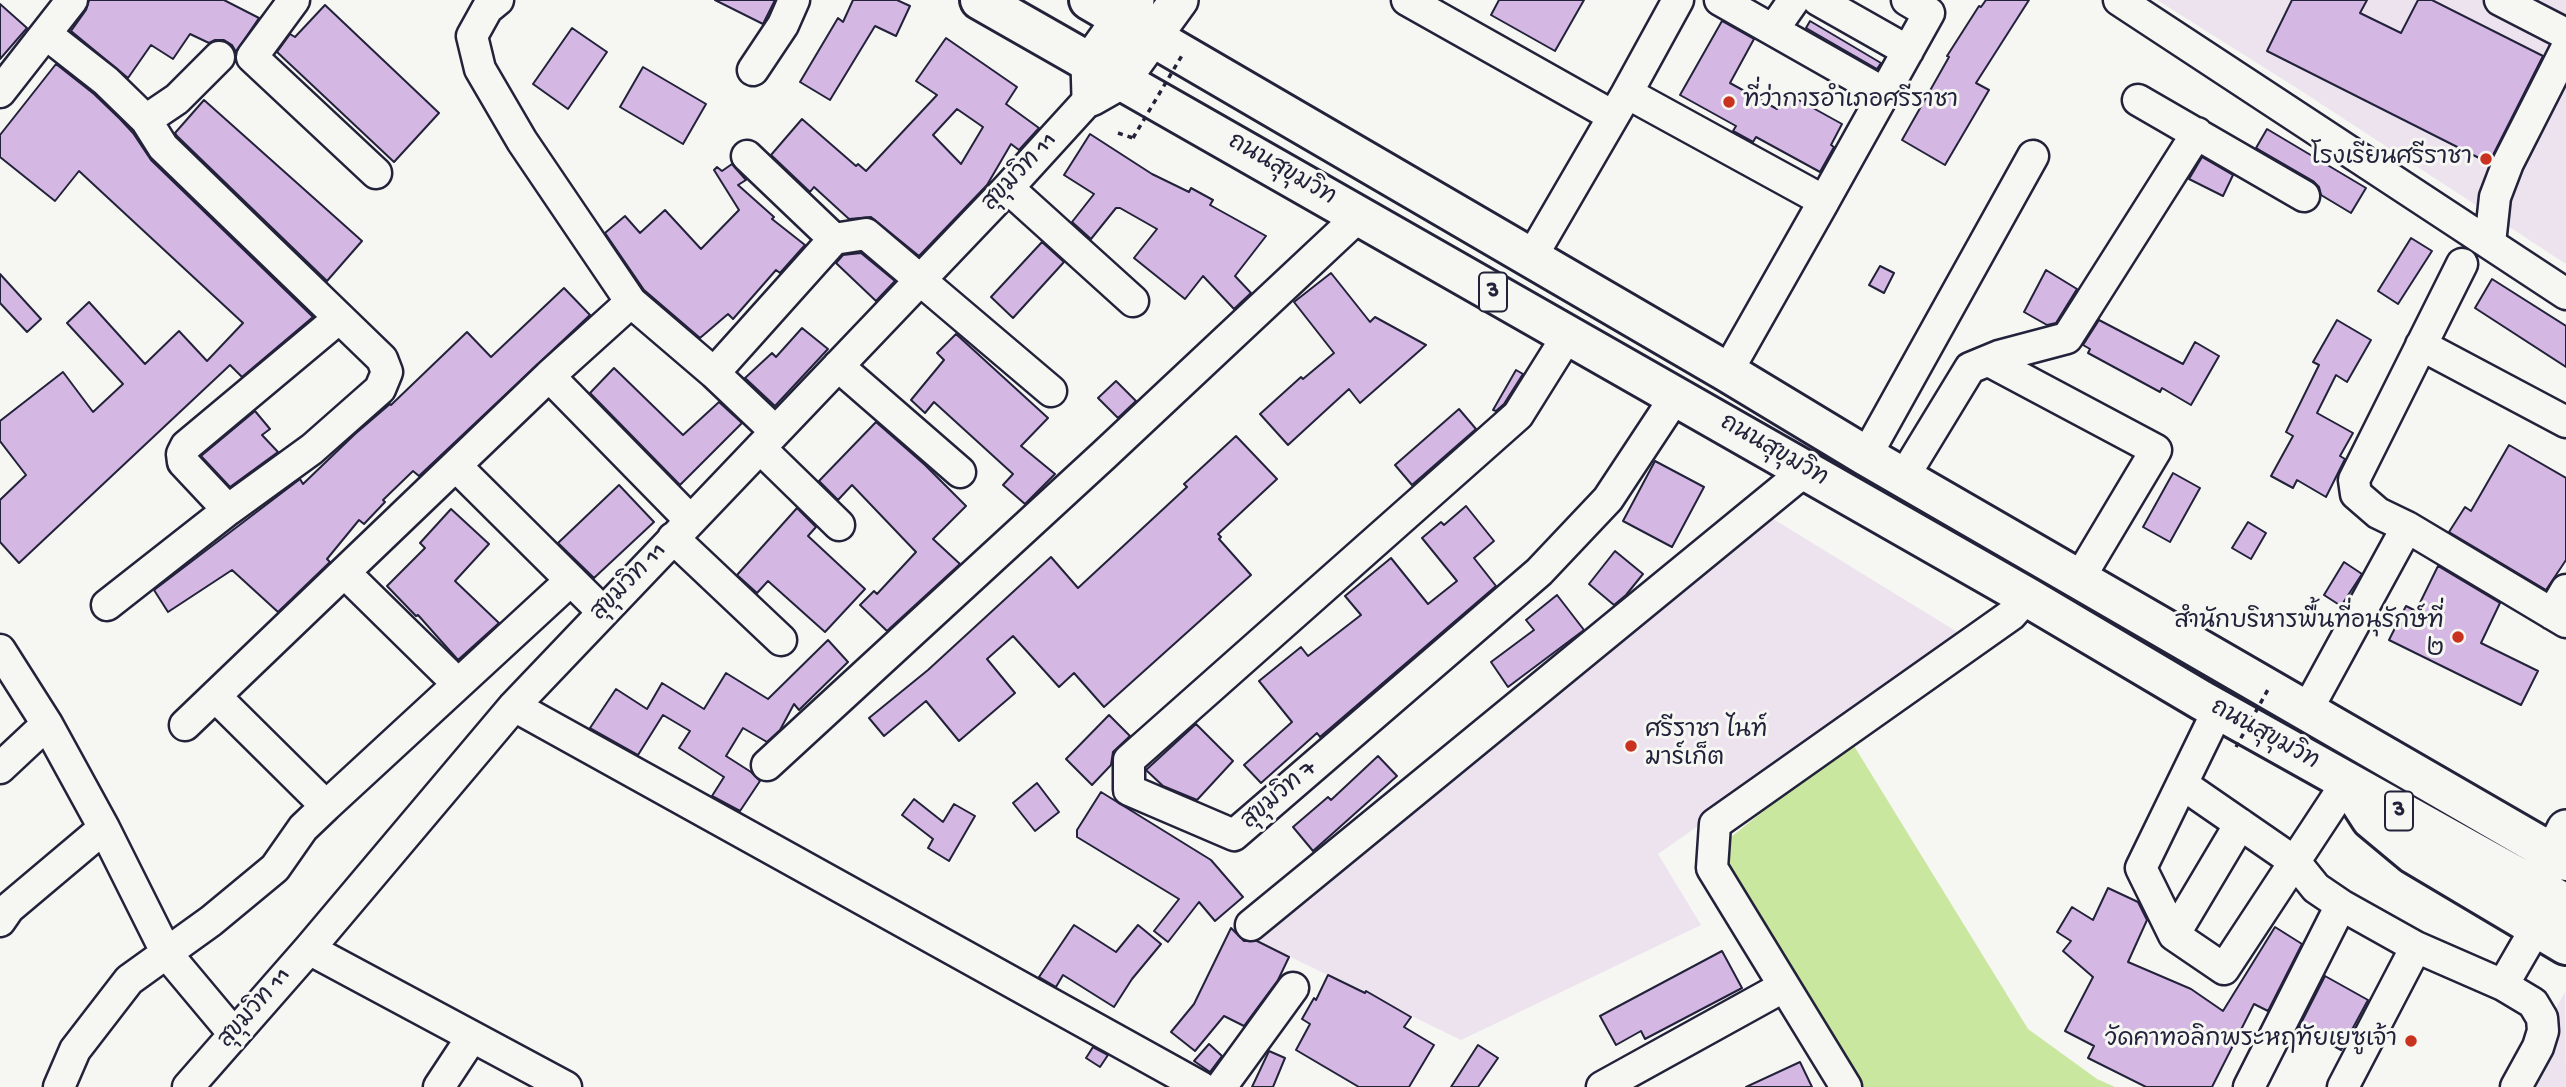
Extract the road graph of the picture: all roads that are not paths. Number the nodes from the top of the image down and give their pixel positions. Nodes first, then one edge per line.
1 (72, 0) edge
2 (294, 0) edge
3 (498, 0) edge
4 (794, 0) edge
5 (980, 0) edge
6 (1179, 0) edge
7 (1407, 0) edge
8 (1678, 0) edge
9 (1720, 0) edge
10 (1794, 0) edge
11 (1818, 0) edge
12 (2119, 0) edge
13 (2500, 0) edge
14 (1924, 4) edge
15 (1446, 9) edge
16 (1136, 21) edge
17 (1773, 30) junction
18 (46, 34) junction
19 (2566, 34) edge
20 (2566, 49) edge
21 (1908, 51) junction
22 (219, 57) dead end
23 (753, 69) dead end
24 (1101, 80) junction
25 (0, 92) edge
26 (1884, 93) junction
27 (2138, 100) dead end
28 (1620, 104) junction
29 (146, 120) junction
30 (2196, 134) junction
31 (747, 156) dead end
32 (2033, 156) dead end
33 (376, 173) dead end
34 (1008, 188) junction
35 (2304, 196) dead end
36 (1824, 201) junction
37 (1359, 216) junction
38 (834, 239) junction
39 (2490, 243) junction
40 (1531, 258) junction
41 (2462, 264) dead end
42 (920, 279) junction
43 (2566, 294) edge
44 (1133, 301) dead end
45 (631, 302) junction
46 (338, 319) junction
47 (1568, 335) junction
48 (2421, 345) junction
49 (1989, 361) junction
50 (838, 366) junction
51 (1727, 372) junction
52 (714, 373) junction
53 (549, 376) junction
54 (1051, 391) dead end
55 (1676, 396) junction
56 (2566, 422) edge
57 (767, 440) junction
58 (1866, 456) junction
59 (456, 466) junction
60 (1806, 470) junction
61 (960, 472) dead end
62 (1903, 478) junction
63 (228, 510) junction
64 (839, 525) dead end
65 (2407, 527) junction
66 (682, 529) junction
67 (345, 573) junction
68 (2079, 579) junction
69 (571, 580) junction
70 (2027, 597) junction
71 (107, 605) dead end
72 (2561, 609) edge
73 (603, 612) junction
74 (780, 640) dead end
75 (0, 650) edge
76 (458, 684) junction
77 (216, 697) junction
78 (514, 706) junction
79 (2218, 710) junction
80 (2306, 712) junction
81 (47, 724) junction
82 (186, 725) dead end
83 (767, 765) dead end
84 (0, 768) edge
85 (2347, 782) junction
86 (2182, 784) junction
87 (326, 806) junction
88 (2240, 824) junction
89 (104, 828) junction
90 (2562, 848) edge
91 (2295, 862) junction
92 (2551, 896) edge
93 (2341, 905) junction
94 (0, 921) edge
95 (1251, 926) dead end
96 (2174, 935) junction
97 (2551, 937) edge
98 (2416, 947) junction
99 (309, 949) junction
100 (167, 954) junction
101 (2503, 985) junction
102 (1783, 987) junction
103 (1293, 988) dead end
104 (234, 1034) junction
105 (472, 1037) junction
106 (59, 1087) edge
107 (188, 1087) edge
108 (439, 1087) edge
109 (566, 1087) edge
110 (1200, 1087) edge
111 (1221, 1087) edge
112 (1602, 1087) edge
113 (1846, 1087) edge
114 (2249, 1087) edge
115 (2343, 1087) edge
116 (2516, 1087) edge

1 - 18 street
2 - 33 street
3 - 45 street
4 - 23 street
5 - 24 highway, ถนนสุขุมวิท / 3
6 - 16 main road, สุขุมวิท 11
7 - 15 street
8 - 28 street
9 - 17 street
10 - 17 street
11 - 21 street
12 - 39 street
13 - 19 street
14 - 21 street
15 - 28 street
16 - 24 main road, สุขุมวิท 11
16 - 40 highway, ถนนสุขุมวิท / 3
17 - 26 street
18 - 25 street
18 - 29 street
20 - 39 street
21 - 26 street
22 - 29 street
24 - 34 street, สุขุมวิท 11
24 - 37 highway, ถนนสุขุมวิท / 3
26 - 36 street
27 - 30 street
28 - 36 street
28 - 40 street
29 - 46 street
30 - 35 street
30 - 49 street
31 - 38 street
32 - 58 street
34 - 42 street, สุขุมวิท 11
34 - 44 street
36 - 51 street
37 - 47 highway, ถนนสุขุมวิท / 3
37 - 83 street
38 - 42 street
38 - 52 street
39 - 43 street
40 - 51 highway, ถนนสุขุมวิท / 3
41 - 48 street
42 - 50 street, สุขุมวิท 11
42 - 54 street
45 - 52 street
45 - 53 street
46 - 63 street
46 - 63 street
47 - 55 highway, ถนนสุขุมวิท / 3
47 - 55 street, สุขุมวิท 7
48 - 56 street
48 - 65 street
49 - 62 street
49 - 68 street
50 - 57 street, สุขุมวิท 11
50 - 61 street
51 - 58 highway, ถนนสุขุมวิท / 3
52 - 57 street
53 - 59 street
53 - 66 street
55 - 60 highway, ถนนสุขุมวิท / 3
57 - 64 street
57 - 66 street, สุขุมวิท 11
58 - 62 highway, ถนนสุขุมวิท / 3
59 - 67 street
59 - 69 street
60 - 70 highway, ถนนสุขุมวิท / 3
60 - 95 street
62 - 68 highway, ถนนสุขุมวิท / 3
63 - 71 street
65 - 72 street
65 - 80 street
66 - 73 street, สุขุมวิท 11
66 - 74 street
67 - 76 street
67 - 77 street
68 - 80 highway, ถนนสุขุมวิท / 3
69 - 73 street
69 - 76 street
70 - 79 highway, ถนนสุขุมวิท / 3
70 - 102 street
73 - 78 street, สุขุมวิท 11
75 - 81 street
76 - 87 street
77 - 82 street
77 - 87 street
78 - 99 street, สุขุมวิท 11
78 - 110 street
79 - 85 highway, ถนนสุขุมวิท / 3
79 - 86 street
80 - 90 highway, ถนนสุขุมวิท / 3
81 - 84 street
81 - 89 street
85 - 91 street
85 - 92 highway, ถนนสุขุมวิท / 3
85 - 97 highway
86 - 88 street
86 - 96 street
87 - 100 street
88 - 91 street
88 - 96 street
89 - 94 street
89 - 100 street
90 - 92 main road
91 - 93 street
91 - 96 street
93 - 98 street
93 - 114 street
97 - 101 street
98 - 101 street
98 - 115 street
99 - 104 street, สุขุมวิท 11
99 - 105 street
100 - 104 street
100 - 106 street
101 - 116 street
102 - 112 street
102 - 113 street
103 - 111 street
104 - 107 street, สุขุมวิท 11
105 - 108 street
105 - 109 street

